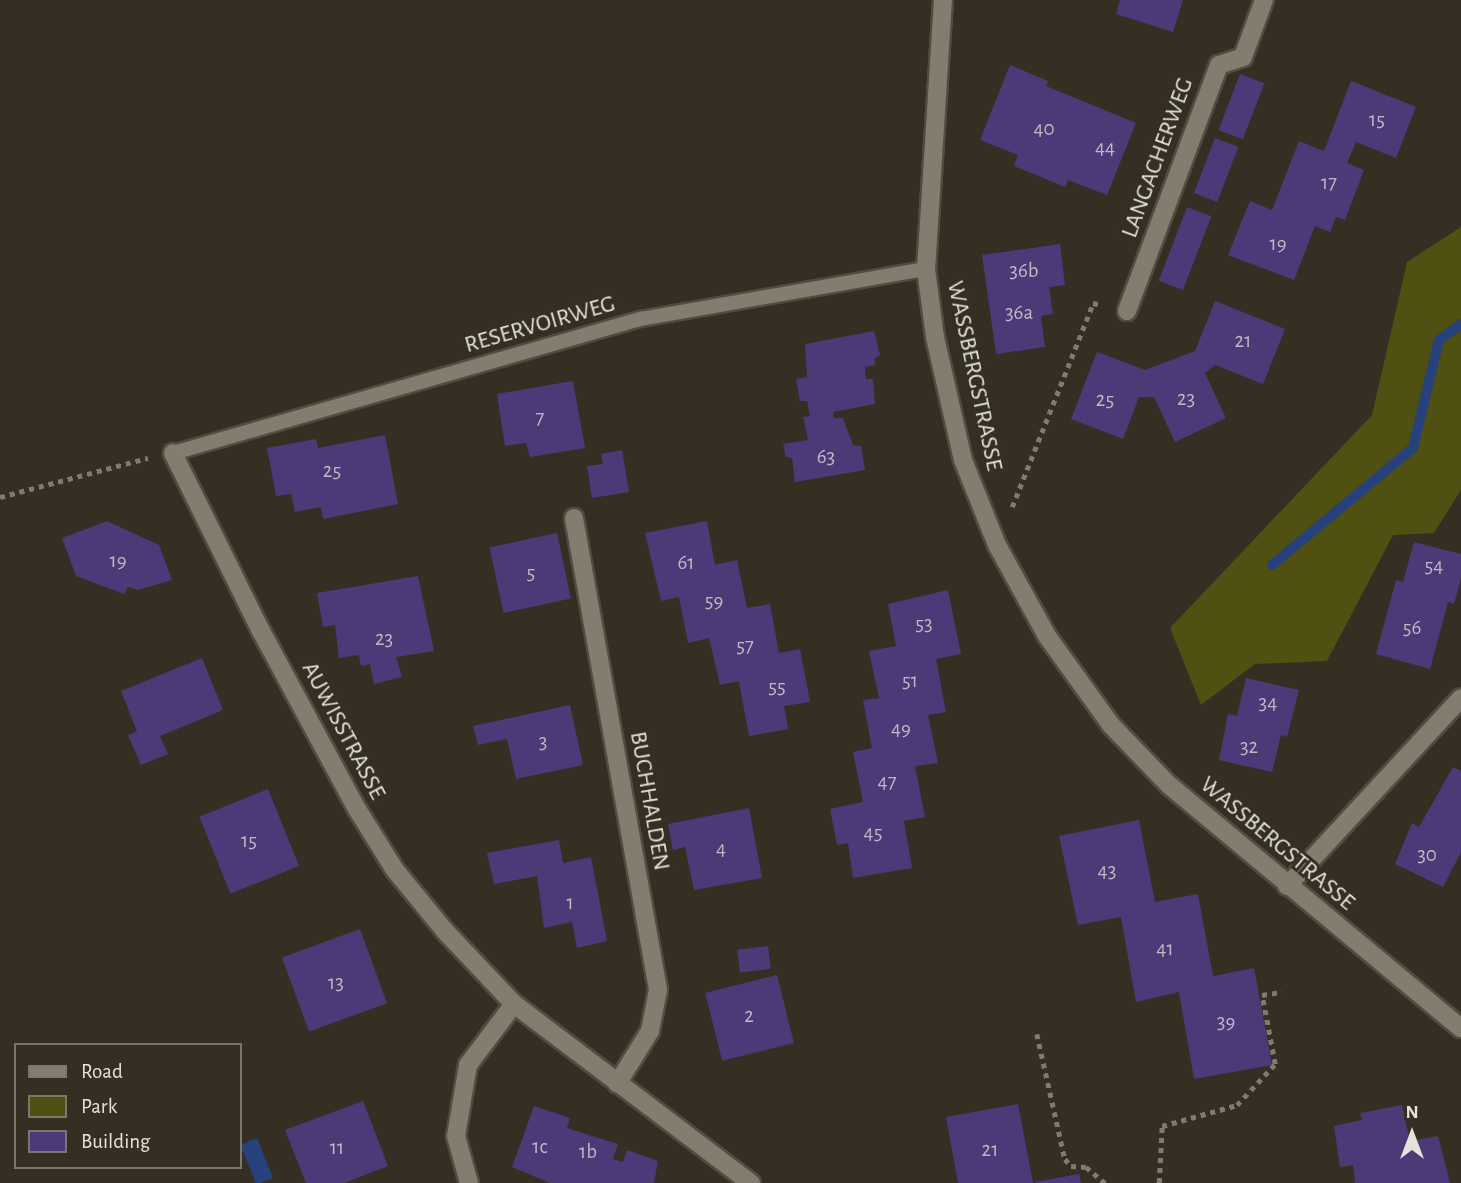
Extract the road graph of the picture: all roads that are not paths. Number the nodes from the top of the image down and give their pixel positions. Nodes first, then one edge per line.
1 (943, 0) edge
2 (1264, 0) edge
3 (926, 269) junction
4 (1127, 311) road end
5 (173, 453) joint
6 (574, 518) dead end
7 (1461, 698) edge
8 (1287, 886) junction
9 (514, 1004) junction
10 (1461, 1028) edge
11 (617, 1084) junction
12 (468, 1183) edge
13 (751, 1183) edge

1 - 3 street, WASSBERGSTRASSE
2 - 4 street, LANGACHERWEG
3 - 5 lane, RESERVOIRWEG
3 - 8 street, WASSBERGSTRASSE
5 - 9 street, AUWISSTRASSE
6 - 11 street, BUCHHALDEN
7 - 8 street
8 - 10 street, WASSBERGSTRASSE
9 - 11 street, AUWISSTRASSE
9 - 12 street
11 - 13 street, AUWISSTRASSE

